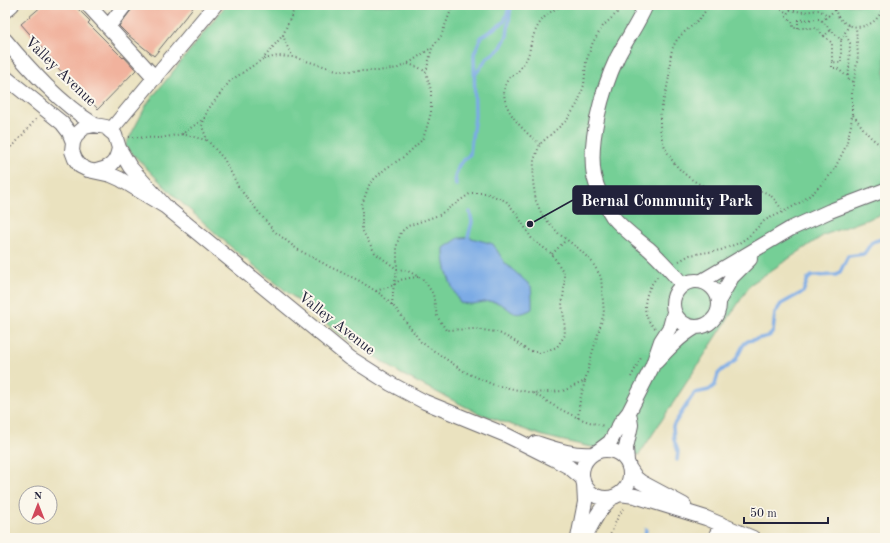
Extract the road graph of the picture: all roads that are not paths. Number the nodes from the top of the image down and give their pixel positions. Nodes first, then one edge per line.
1 (12, 5) edge
2 (88, 5) edge
3 (125, 5) edge
4 (215, 5) edge
5 (646, 5) edge
6 (5, 11) edge
7 (108, 27) junction
8 (5, 40) edge
9 (5, 77) edge
10 (155, 78) junction
11 (95, 125) junction
12 (110, 131) junction
13 (73, 142) junction
14 (123, 142) junction
15 (96, 171) junction
16 (885, 190) edge
17 (166, 207) junction
18 (762, 246) junction
19 (702, 281) junction
20 (682, 284) junction
21 (719, 300) junction
22 (674, 312) junction
23 (696, 327) junction
24 (652, 367) junction
25 (629, 412) junction
26 (506, 435) junction
27 (595, 453) junction
28 (628, 465) junction
29 (583, 482) junction
30 (620, 498) junction
31 (706, 518) junction
32 (720, 524) junction
33 (578, 538) edge
34 (584, 538) edge
35 (715, 538) edge
36 (753, 538) edge

1 - 6 street
2 - 7 street
3 - 7 street
4 - 10 street
5 - 20 street
7 - 10 street
8 - 11 street, Valley Avenue
9 - 13 street, Valley Avenue
10 - 12 street
11 - 12 street, Valley Avenue
11 - 13 street, Valley Avenue
12 - 14 street, Valley Avenue
13 - 15 street, Valley Avenue
14 - 15 street
14 - 17 street, Valley Avenue
15 - 17 street, Valley Avenue
16 - 18 street
17 - 26 street, Valley Avenue
18 - 19 street
18 - 21 street
19 - 20 street
19 - 21 street
20 - 22 street
21 - 23 street
22 - 23 street
22 - 24 street
23 - 24 street
24 - 25 street
25 - 27 street
25 - 28 street
26 - 27 street, Valley Avenue
26 - 29 street, Valley Avenue
27 - 28 street
27 - 29 street
28 - 30 street
28 - 31 street
29 - 30 street
29 - 33 street
30 - 31 street
30 - 34 street
31 - 32 street
32 - 35 street
32 - 36 street

